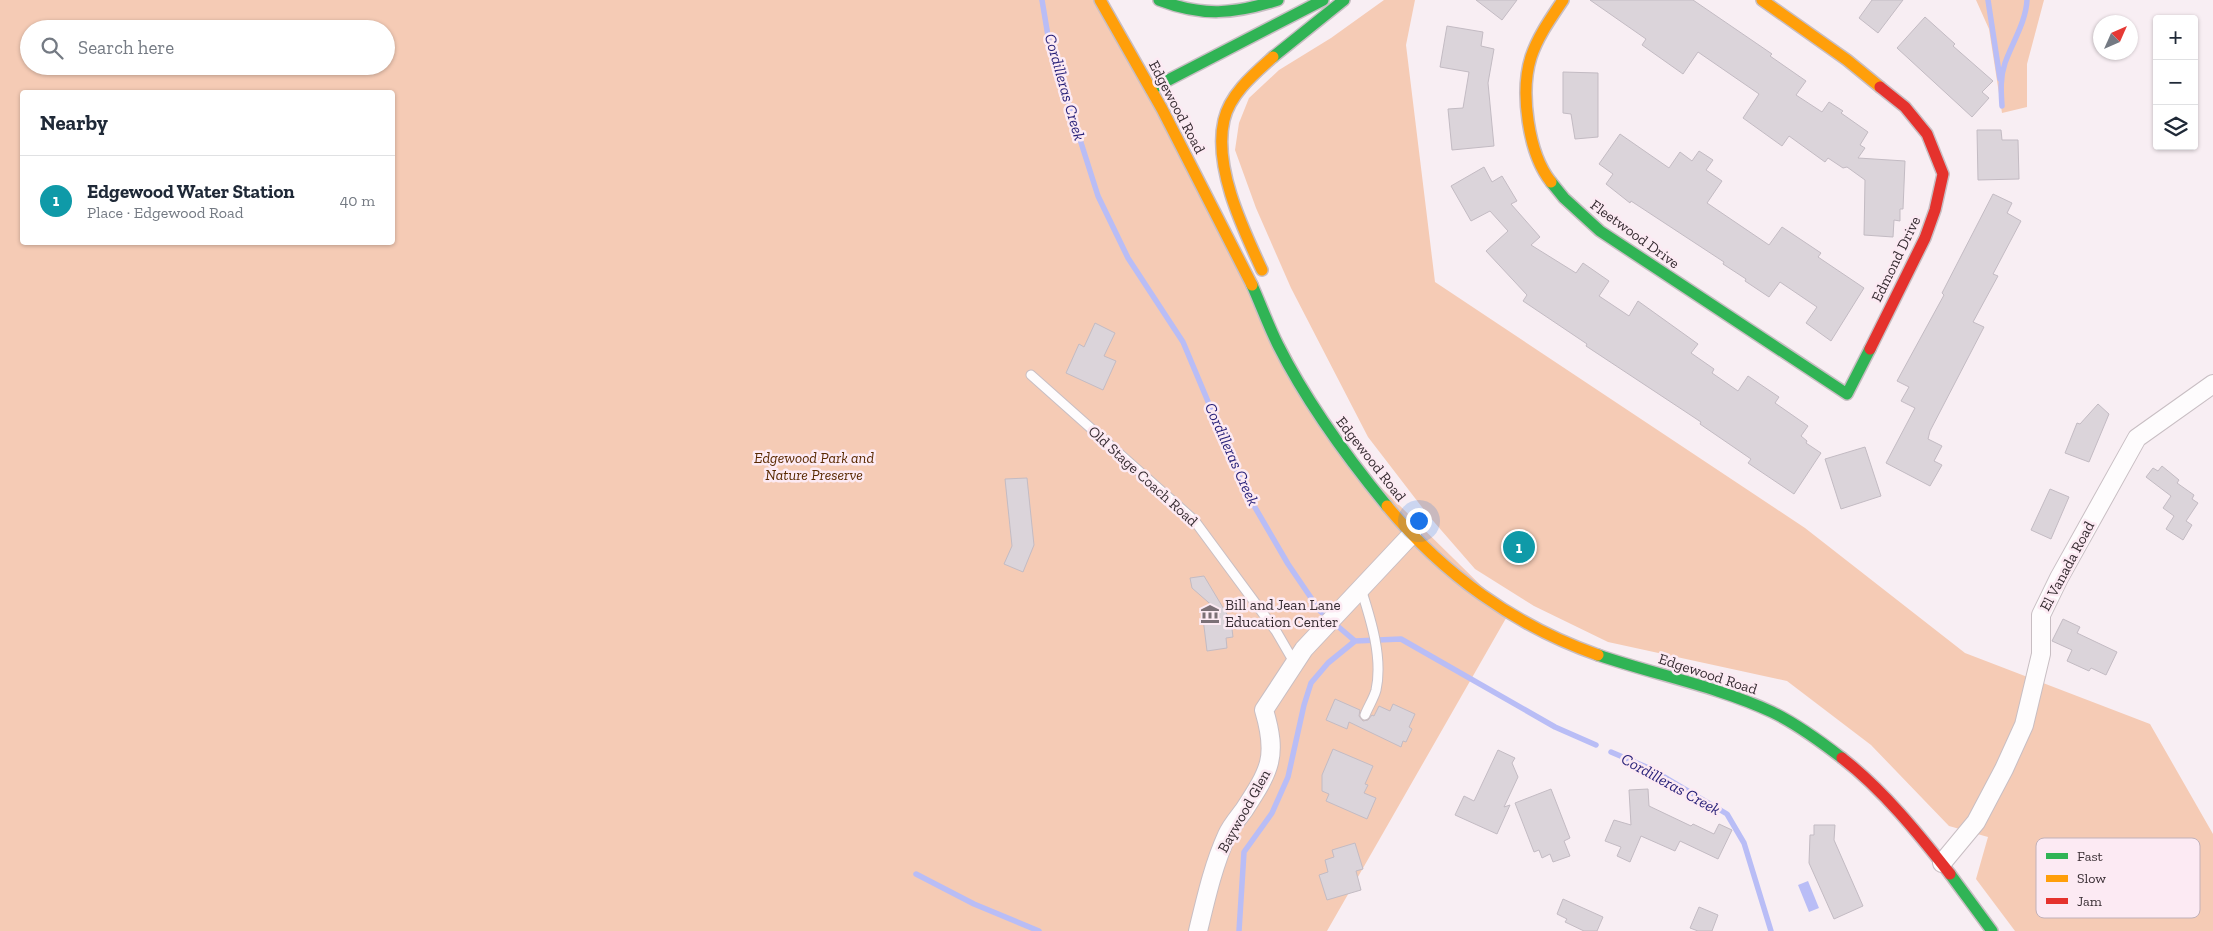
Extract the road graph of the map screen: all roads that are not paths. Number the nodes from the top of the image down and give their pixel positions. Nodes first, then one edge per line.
1 (1100, 0) edge
2 (1159, 0) edge
3 (1278, 0) edge
4 (1323, 0) edge
5 (1344, 0) edge
6 (1563, 0) edge
7 (1762, 0) edge
8 (1151, 89) junction
9 (1268, 285) dead end
10 (1031, 375) dead end
11 (1309, 376) dead end
12 (2213, 384) edge
13 (1847, 394) joint
14 (1341, 448) junction
15 (1412, 534) junction
16 (1358, 593) junction
17 (1299, 655) junction
18 (1365, 715) dead end
19 (1942, 863) junction
20 (1198, 931) edge
21 (1992, 931) edge

1 - 8 main road, Edgewood Road
2 - 3 main road
4 - 8 main road
5 - 9 main road
6 - 13 main road, Fleetwood Drive
7 - 13 main road, Edmond Drive
8 - 14 main road, Edgewood Road
10 - 17 lane, Old Stage Coach Road
11 - 14 main road
12 - 19 street, El Vanada Road
14 - 15 main road, Edgewood Road
15 - 16 street, Baywood Glen
15 - 19 main road, Edgewood Road
16 - 17 street, Baywood Glen
16 - 18 lane
17 - 20 street, Baywood Glen
19 - 21 main road, Edgewood Road

